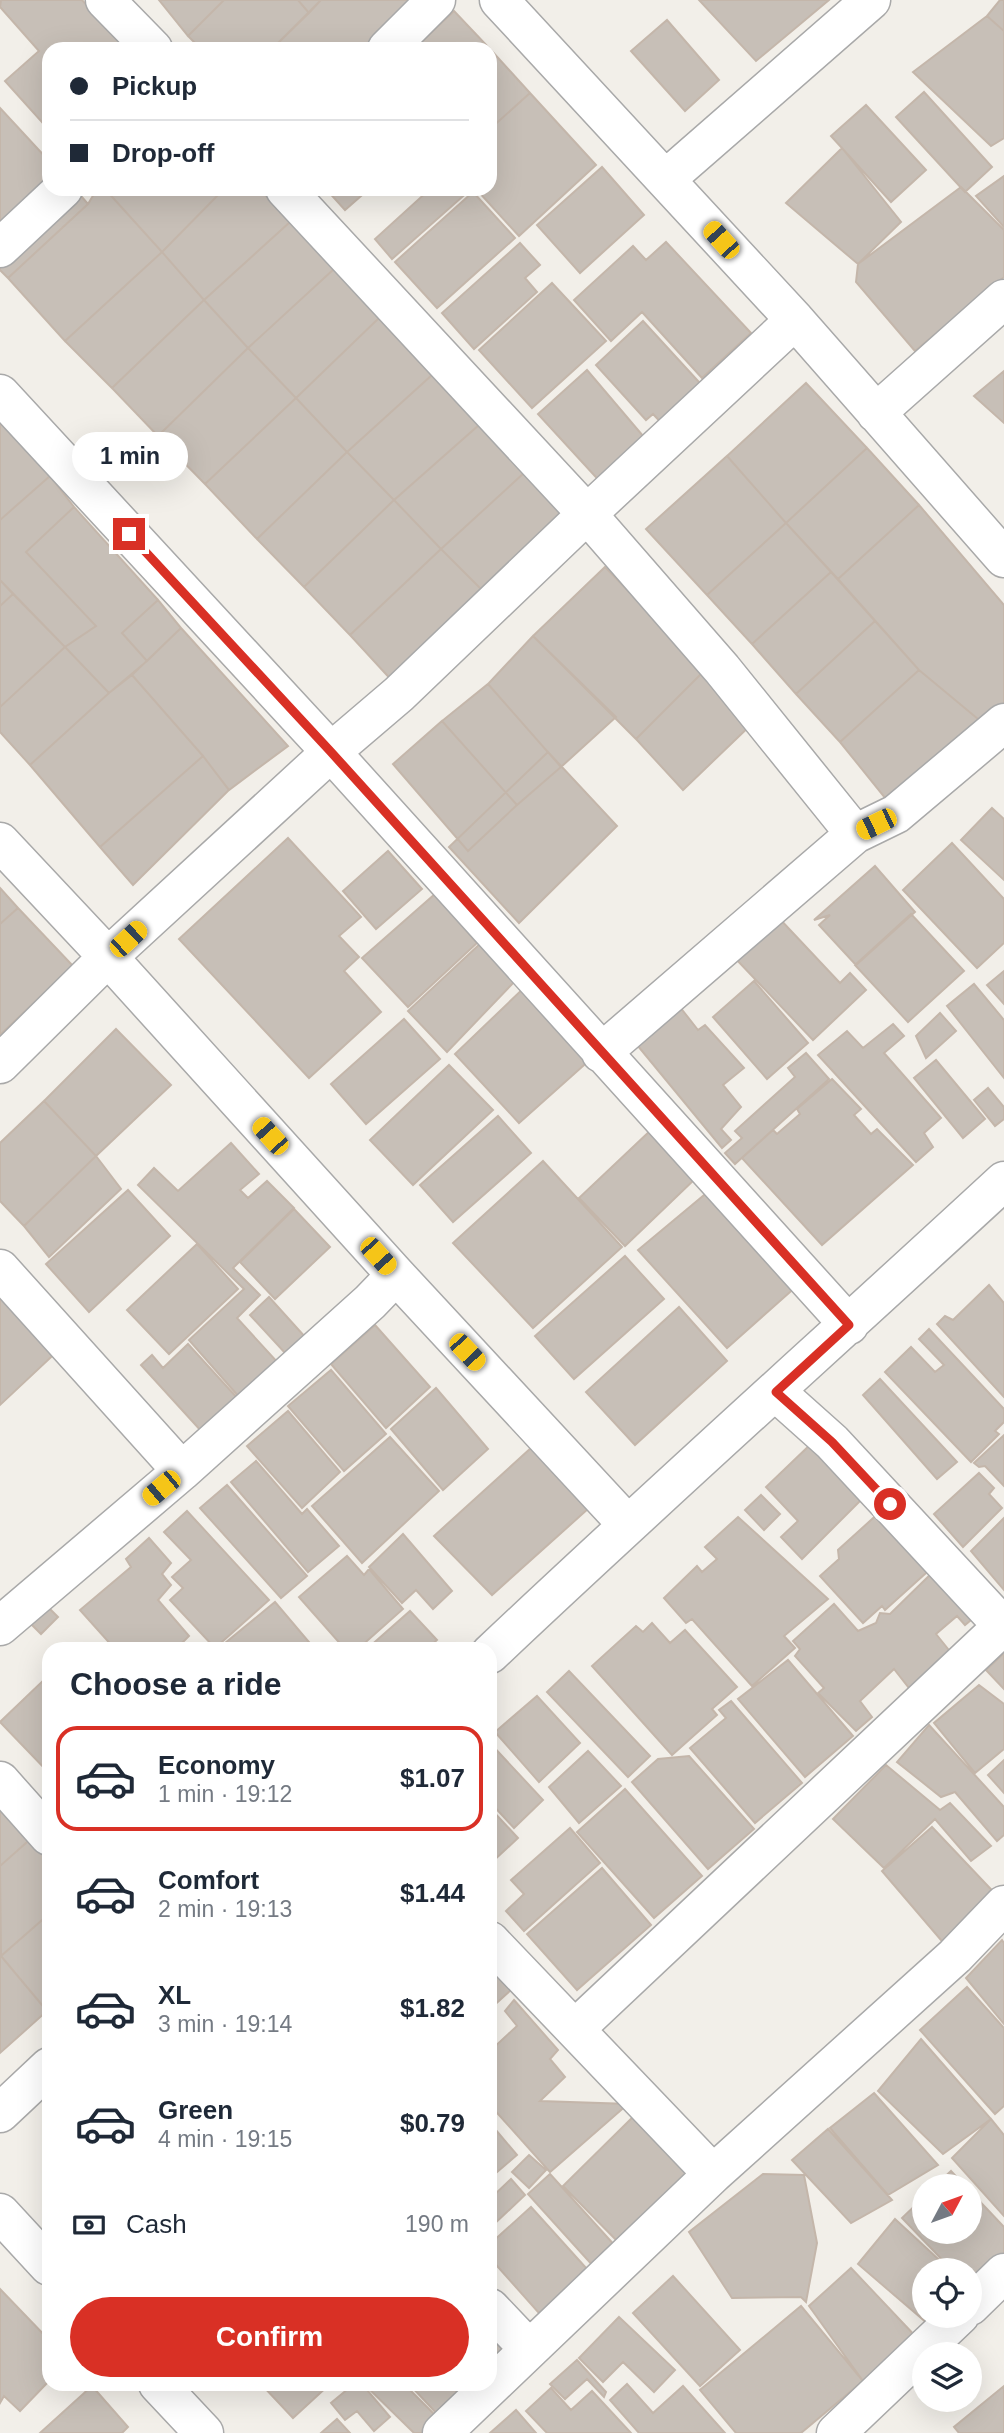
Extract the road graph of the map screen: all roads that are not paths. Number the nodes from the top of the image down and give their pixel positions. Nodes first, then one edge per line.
1 (105, 0) edge
2 (436, 0) edge
3 (499, 0) edge
4 (871, 0) edge
5 (146, 42) edge
6 (394, 42) edge
7 (666, 179) junction
8 (56, 196) edge
9 (292, 196) edge
10 (0, 248) edge
11 (1004, 299) edge
12 (795, 320) junction
13 (0, 394) edge
14 (876, 413) junction
15 (587, 514) junction
16 (1004, 558) edge
17 (1004, 723) edge
18 (331, 752) junction
19 (855, 834) junction
20 (0, 842) edge
21 (108, 957) junction
22 (601, 1053) junction
23 (0, 1064) edge
24 (1004, 1181) edge
25 (0, 1269) edge
26 (396, 1275) junction
27 (849, 1325) junction
28 (776, 1392) junction
29 (181, 1471) junction
30 (627, 1524) junction
31 (0, 1626) edge
32 (1003, 1626) edge
33 (497, 1647) edge
34 (0, 1781) edge
35 (42, 1828) edge
36 (1004, 1905) edge
37 (497, 1948) edge
38 (575, 2029) junction
39 (42, 2074) edge
40 (0, 2113) edge
41 (713, 2174) junction
42 (0, 2213) edge
43 (42, 2258) edge
44 (1004, 2273) edge
45 (982, 2294) edge
46 (497, 2315) edge
47 (946, 2328) edge
48 (529, 2349) junction
49 (497, 2380) edge
50 (165, 2391) edge
51 (486, 2391) edge
52 (204, 2433) edge
53 (442, 2433) edge
54 (836, 2433) edge

1 - 5 street
2 - 6 street
3 - 7 street
4 - 7 street
7 - 12 street
8 - 10 street
9 - 15 street
11 - 14 street
12 - 14 street
12 - 15 street
13 - 18 street
14 - 16 street
15 - 18 street
15 - 19 street
17 - 19 street
18 - 21 street
18 - 22 street
19 - 22 street
20 - 21 street
21 - 23 street
21 - 26 street
22 - 27 street
24 - 27 street
25 - 29 street
26 - 29 street
26 - 30 street
27 - 28 street
28 - 30 street
28 - 32 street
29 - 31 street
30 - 33 street
32 - 38 street
34 - 35 street
36 - 41 street
37 - 38 street
38 - 41 street
39 - 40 street
41 - 48 street
42 - 43 street
44 - 45 street
46 - 48 street
47 - 54 street
48 - 49 street
50 - 52 street
51 - 53 street

